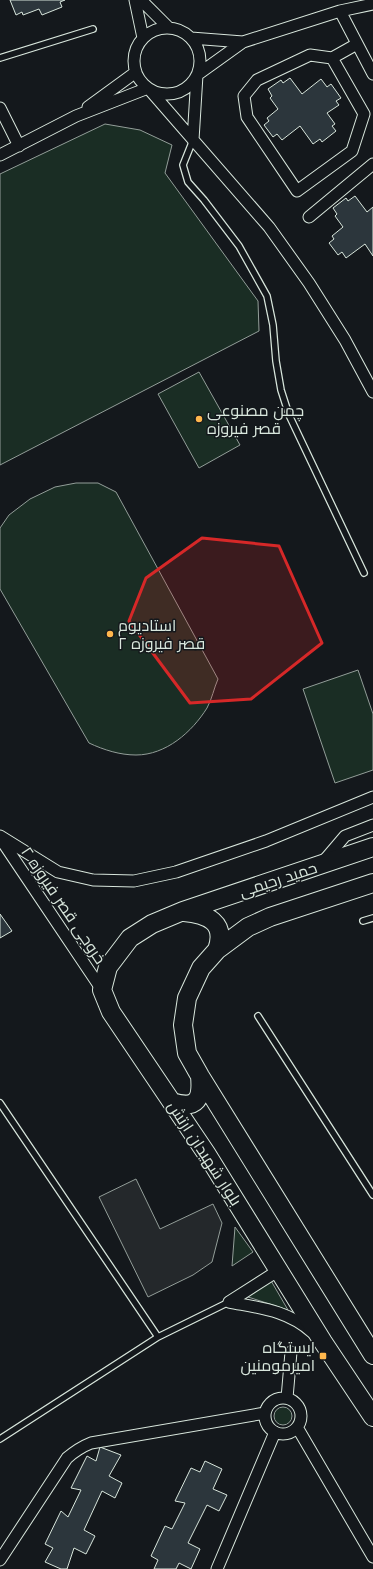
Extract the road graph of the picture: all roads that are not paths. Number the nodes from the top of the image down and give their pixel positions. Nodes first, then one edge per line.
1 (135, 0) edge
2 (141, 0) edge
3 (373, 4) edge
4 (340, 11) junction
5 (169, 28) junction
6 (94, 29) dead end
7 (143, 38) junction
8 (191, 38) junction
9 (243, 42) junction
10 (357, 44) junction
11 (0, 58) edge
12 (332, 58) junction
13 (136, 72) junction
14 (373, 74) edge
15 (197, 75) junction
16 (148, 88) junction
17 (0, 108) edge
18 (76, 116) junction
19 (193, 140) junction
20 (19, 146) junction
21 (0, 155) edge
22 (373, 164) edge
23 (308, 217) dead end
24 (373, 392) edge
25 (364, 573) dead end
26 (373, 797) edge
27 (373, 825) edge
28 (0, 837) edge
29 (373, 848) edge
30 (319, 865) junction
31 (373, 883) edge
32 (183, 911) junction
33 (373, 918) edge
34 (363, 921) dead end
35 (217, 950) junction
36 (102, 990) junction
37 (258, 1016) dead end
38 (200, 1076) junction
39 (172, 1102) junction
40 (0, 1103) edge
41 (373, 1195) edge
42 (279, 1270) junction
43 (229, 1302) junction
44 (158, 1337) junction
45 (323, 1342) junction
46 (291, 1352) dead end
47 (373, 1355) edge
48 (286, 1398) junction
49 (265, 1413) junction
50 (373, 1417) edge
51 (297, 1427) junction
52 (275, 1432) junction
53 (0, 1439) edge
54 (373, 1558) edge
55 (0, 1560) edge
56 (217, 1569) edge

1 - 7 street
2 - 5 street
3 - 4 street
4 - 9 street
4 - 10 street
5 - 7 street
5 - 8 street
6 - 11 lane
7 - 13 street
8 - 9 street
8 - 15 street
9 - 15 street
10 - 12 street
10 - 14 street
12 - 12 street
13 - 16 street
13 - 18 street
15 - 16 street
15 - 19 street
16 - 18 street
16 - 19 street
17 - 20 street
18 - 20 street
19 - 24 street
19 - 25 lane
20 - 21 street
22 - 23 street
26 - 28 street
27 - 30 street
28 - 36 street, خروجی قصر فیروزه ۲
29 - 30 main road, حمید رحیمی
30 - 32 main road, حمید رحیمی
31 - 35 main road, حمید رحیمی
32 - 35 main road
32 - 36 main road
33 - 34 lane
35 - 38 main road
36 - 39 main road, بلوار شهیدان ارتش
37 - 41 lane
38 - 39 main road
38 - 47 main road
39 - 42 main road, بلوار شهیدان ارتش
40 - 44 lane
42 - 43 street
42 - 45 main road, بلوار شهیدان ارتش
43 - 44 lane
43 - 45 street
44 - 53 lane
45 - 50 main road, بلوار شهیدان ارتش
46 - 48 street
48 - 49 street
48 - 51 street
49 - 52 street
49 - 55 street
51 - 52 street
51 - 54 street
52 - 56 street

